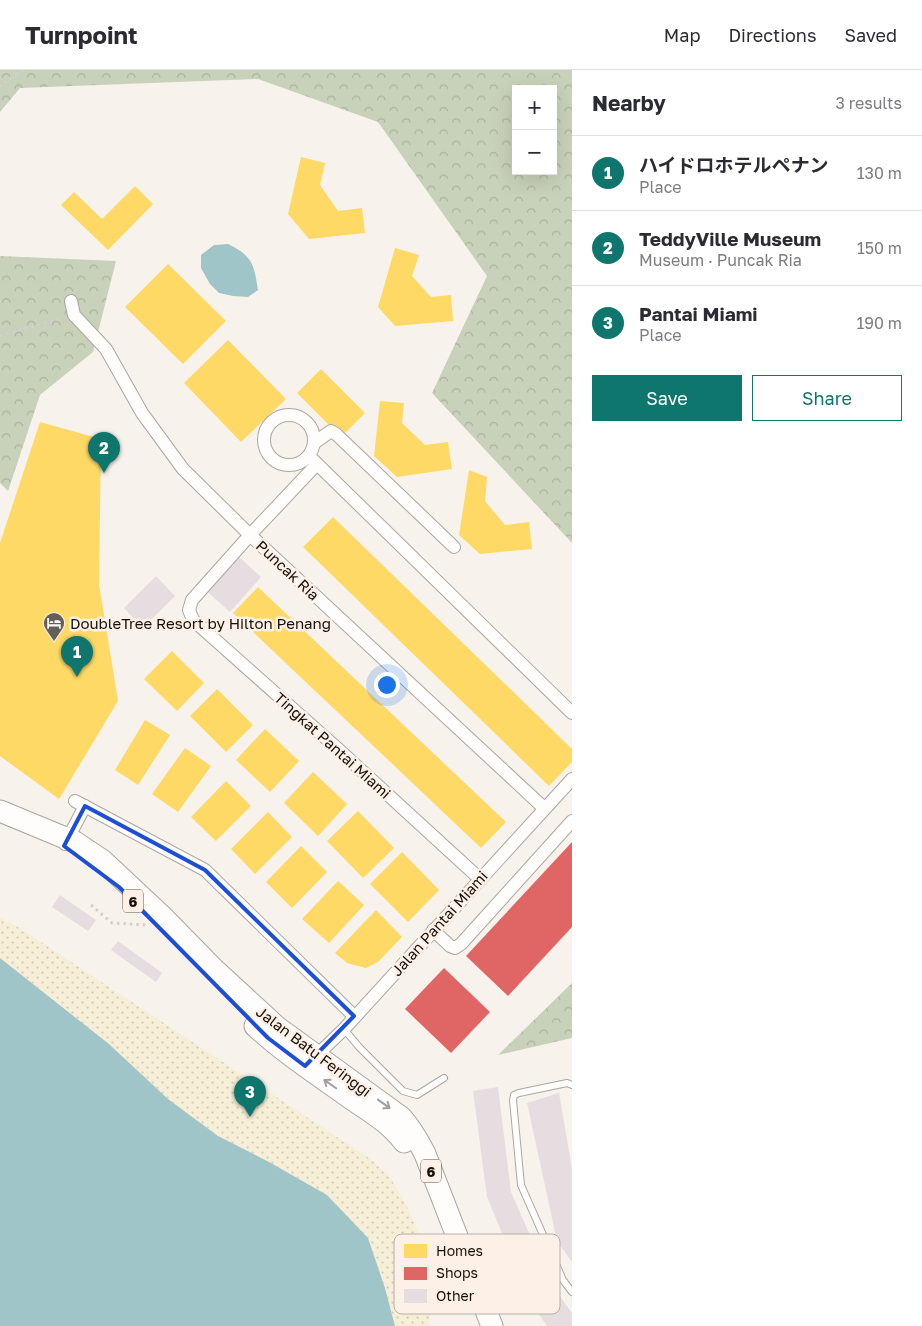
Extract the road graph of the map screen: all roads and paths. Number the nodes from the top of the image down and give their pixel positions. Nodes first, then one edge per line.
1 (24, 70) edge
2 (0, 87) edge
3 (71, 301) dead end
4 (74, 314) junction
5 (0, 336) edge
6 (314, 443) junction
7 (313, 460) junction
8 (250, 535) junction
9 (454, 548) dead end
10 (572, 713) edge
11 (572, 780) edge
12 (544, 808) junction
13 (0, 811) edge
14 (572, 820) edge
15 (0, 821) edge
16 (66, 843) junction
17 (480, 879) junction
18 (91, 905) dead end
19 (157, 926) junction
20 (433, 930) junction
21 (354, 1016) junction
22 (344, 1029) junction
23 (311, 1060) junction
24 (444, 1078) dead end
25 (572, 1085) edge
26 (446, 1234) edge
27 (456, 1234) edge
28 (543, 1234) edge
29 (560, 1273) edge
30 (572, 1292) edge
31 (477, 1314) edge
32 (487, 1314) edge
33 (482, 1326) edge
34 (492, 1326) edge

1 - 2 path
3 - 4 street, Puncak Ria
4 - 5 path
4 - 8 street, Puncak Ria
6 - 7 street
6 - 7 street
6 - 9 street
7 - 8 street
7 - 10 street
8 - 12 street, Puncak Ria
8 - 17 street, Tingkat Pantai Miami
11 - 12 street, Jalan Pantai Miami
12 - 17 street, Jalan Pantai Miami
13 - 16 main road, Jalan Batu Feringgi / 6
14 - 20 street
15 - 16 main road, Jalan Batu Feringgi / 6
16 - 19 main road, Jalan Batu Feringgi / 6
16 - 21 street
16 - 23 main road, Jalan Batu Feringgi / 6
17 - 20 street, Jalan Pantai Miami
18 - 19 path
19 - 23 main road, Jalan Batu Feringgi / 6
20 - 21 street, Jalan Pantai Miami
21 - 22 street, Jalan Pantai Miami
22 - 23 street, Jalan Pantai Miami
22 - 24 lane
26 -> 23 main road, Jalan Batu Feringgi / 6
23 -> 27 main road, Jalan Batu Feringgi / 6
25 - 28 lane
29 - 30 lane
33 -> 31 main road, Jalan Batu Feringgi / 6
32 -> 34 main road, Jalan Batu Feringgi / 6

